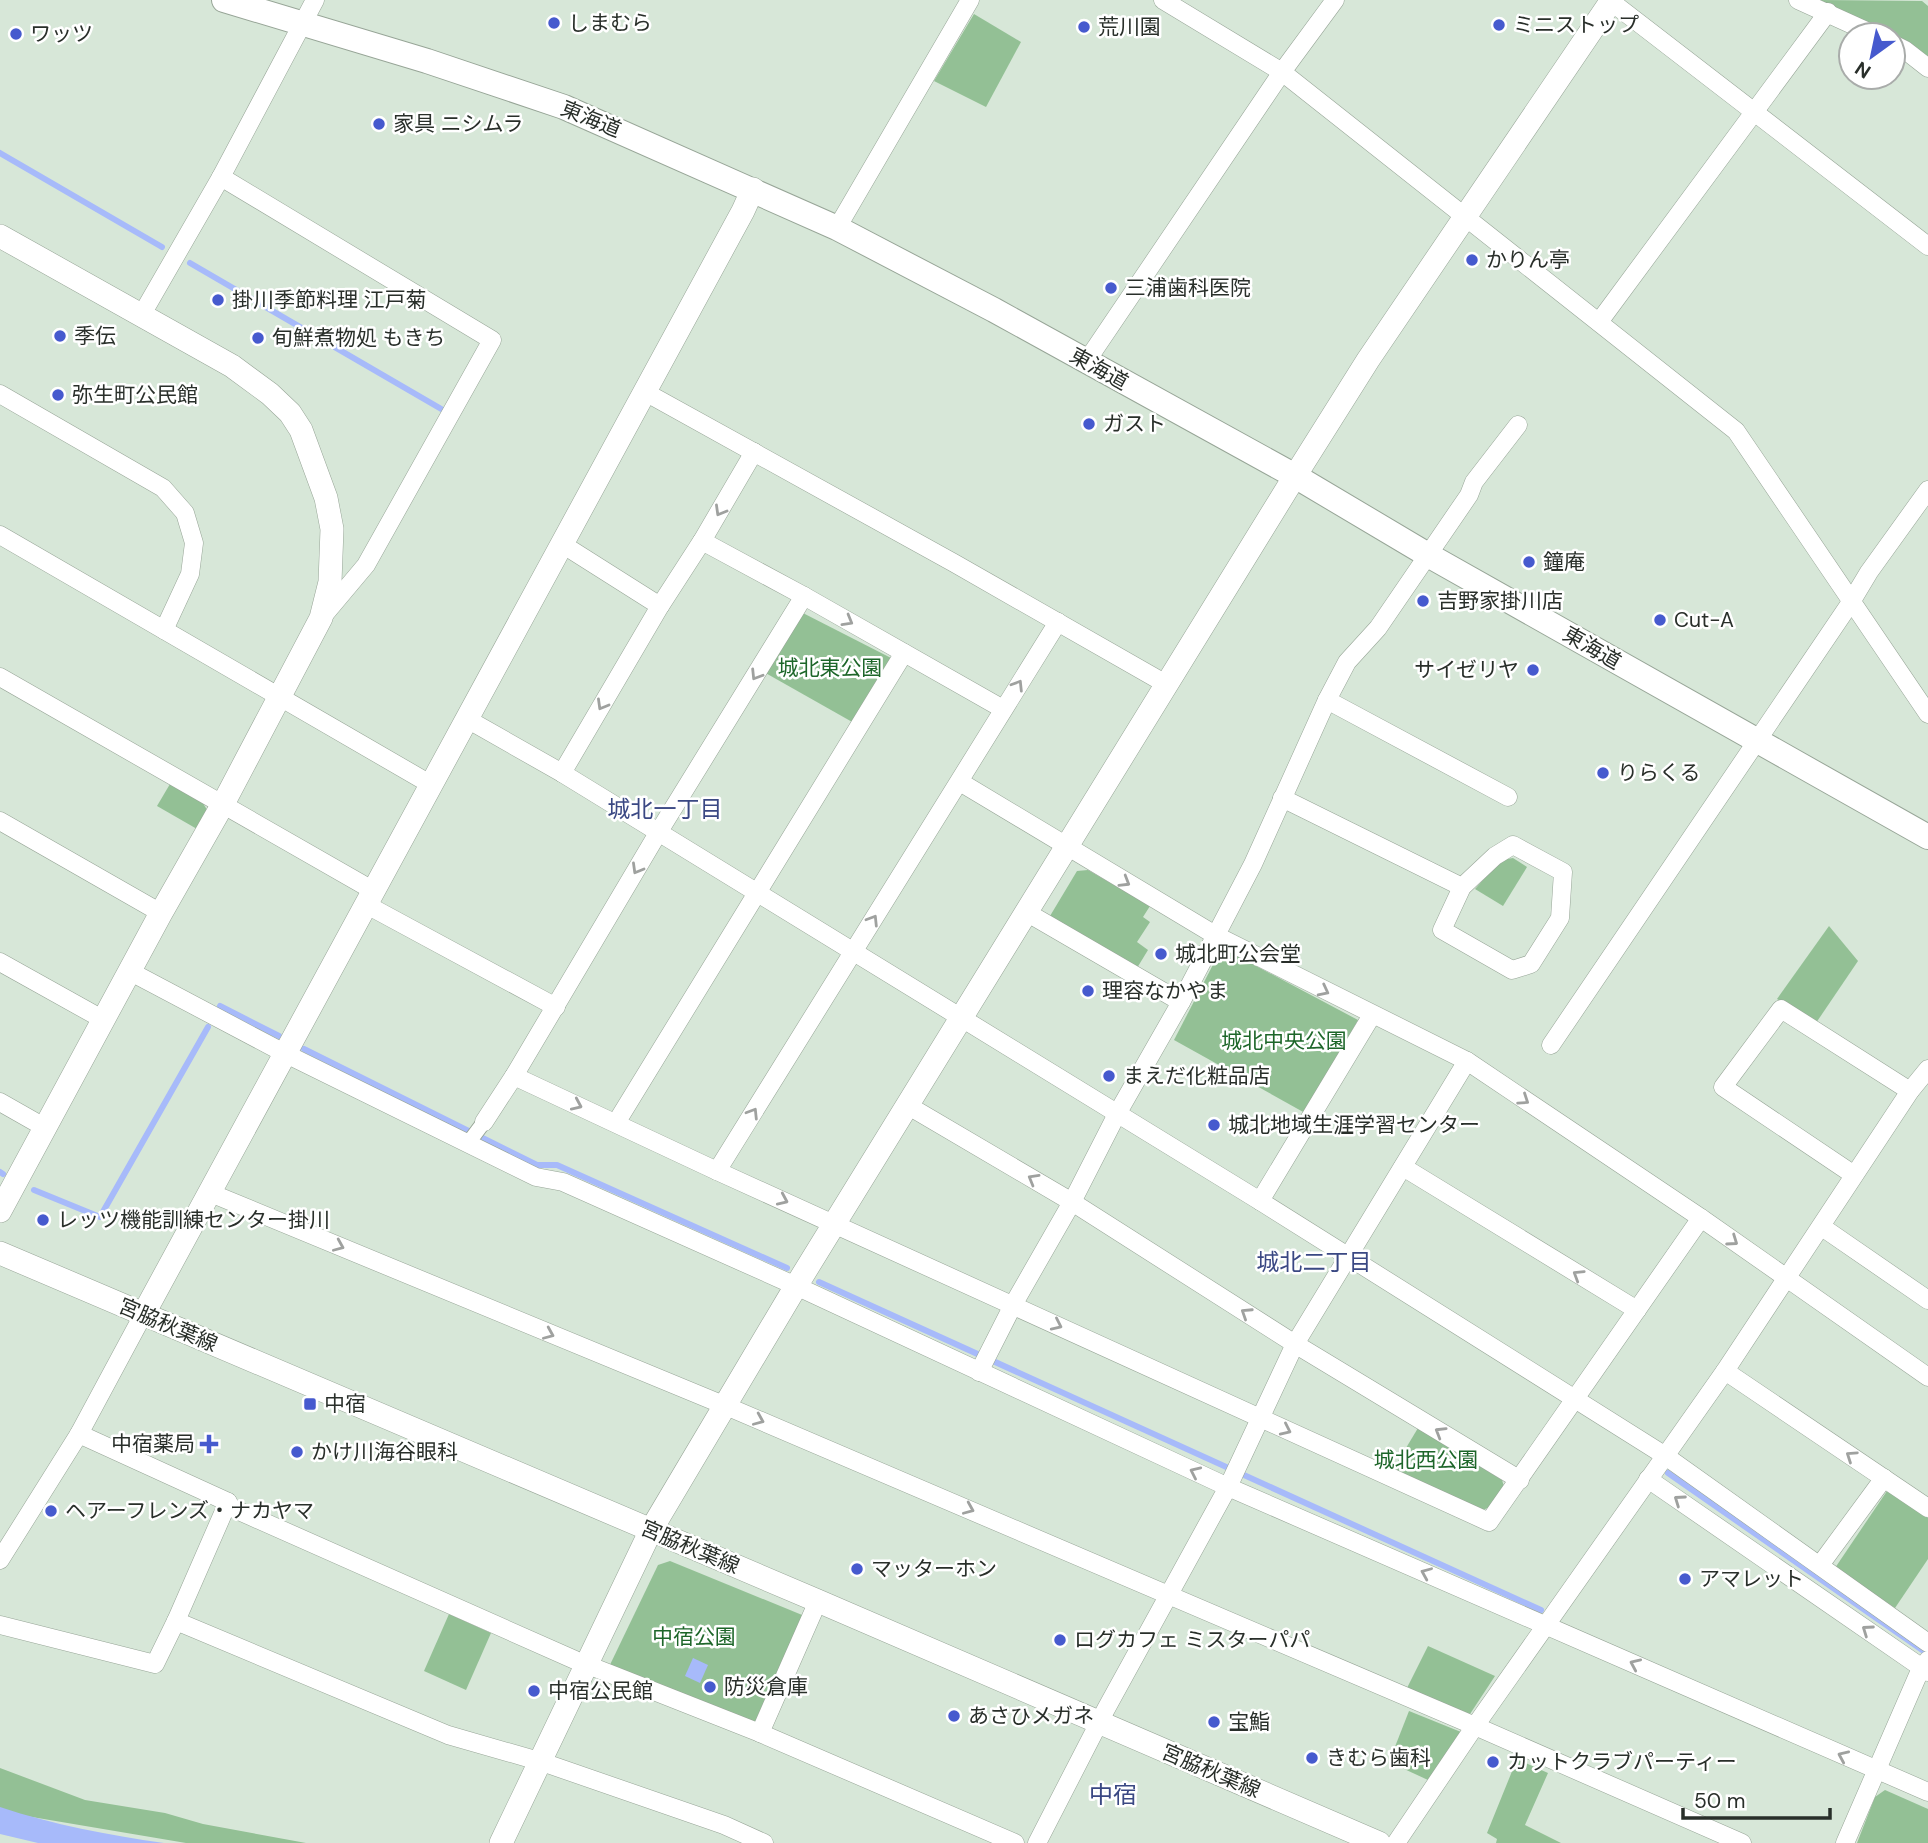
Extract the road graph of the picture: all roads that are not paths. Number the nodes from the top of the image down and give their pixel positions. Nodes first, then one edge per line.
1 (224, 0) edge
2 (315, 0) edge
3 (970, 0) edge
4 (1163, 0) edge
5 (1335, 0) edge
6 (1798, 0) edge
7 (1611, 1) edge
8 (1828, 12) junction
9 (1846, 21) edge
10 (303, 23) junction
11 (1907, 52) edge
12 (1928, 68) edge
13 (1282, 72) junction
14 (1756, 113) junction
15 (221, 177) junction
16 (753, 189) junction
17 (1466, 216) junction
18 (837, 228) junction
19 (0, 236) edge
20 (1928, 246) edge
21 (141, 316) junction
22 (1599, 322) junction
23 (1086, 362) junction
24 (645, 392) junction
25 (0, 394) edge
26 (1518, 425) dead end
27 (754, 452) junction
28 (1295, 476) junction
29 (1928, 490) edge
30 (0, 535) edge
31 (702, 541) junction
32 (562, 544) junction
33 (1428, 555) junction
34 (804, 596) junction
35 (1851, 601) junction
36 (660, 606) junction
37 (321, 618) junction
38 (1058, 622) junction
39 (164, 630) junction
40 (904, 653) junction
41 (0, 677) edge
42 (1166, 684) junction
43 (281, 696) junction
44 (1327, 700) junction
45 (1003, 709) junction
46 (1928, 713) edge
47 (467, 719) junction
48 (1755, 741) junction
49 (562, 773) junction
50 (960, 782) junction
51 (430, 784) junction
52 (1508, 797) dead end
53 (1282, 798) junction
54 (223, 804) junction
55 (0, 821) edge
56 (658, 833) junction
57 (1928, 838) edge
58 (1066, 847) junction
59 (1462, 887) junction
60 (756, 893) junction
61 (370, 898) junction
62 (1026, 912) junction
63 (161, 913) junction
64 (1215, 935) junction
65 (852, 952) junction
66 (0, 962) edge
67 (131, 972) junction
68 (1181, 1002) junction
69 (556, 1007) junction
70 (1372, 1015) junction
71 (961, 1019) junction
72 (104, 1020) junction
73 (1551, 1045) dead end
74 (286, 1054) junction
75 (1467, 1061) junction
76 (1928, 1069) edge
77 (514, 1076) junction
78 (1910, 1091) junction
79 (0, 1102) edge
80 (907, 1105) junction
81 (1117, 1114) junction
82 (484, 1122) joint
83 (616, 1123) junction
84 (44, 1127) junction
85 (469, 1142) junction
86 (1403, 1167) junction
87 (717, 1171) junction
88 (1854, 1175) junction
89 (208, 1192) junction
90 (1260, 1201) junction
91 (1072, 1202) junction
92 (0, 1211) edge
93 (1701, 1219) junction
94 (834, 1224) junction
95 (1822, 1227) junction
96 (0, 1253) edge
97 (1348, 1256) junction
98 (1787, 1280) junction
99 (796, 1286) junction
100 (1928, 1300) edge
101 (1013, 1305) junction
102 (1637, 1310) junction
103 (143, 1315) junction
104 (1295, 1344) junction
105 (1725, 1371) junction
106 (978, 1372) junction
107 (1928, 1377) edge
108 (1576, 1399) junction
109 (726, 1406) junction
110 (1260, 1418) junction
111 (79, 1434) junction
112 (1664, 1455) junction
113 (1233, 1478) junction
114 (1884, 1478) junction
115 (1648, 1479) junction
116 (1520, 1480) junction
117 (228, 1502) junction
118 (1928, 1508) edge
119 (650, 1530) junction
120 (3, 1550) edge
121 (1820, 1565) junction
122 (1169, 1594) junction
123 (818, 1601) junction
124 (176, 1621) junction
125 (0, 1625) edge
126 (1546, 1625) junction
127 (1928, 1643) edge
128 (587, 1665) junction
129 (1926, 1666) edge
130 (1099, 1723) junction
131 (1475, 1726) junction
132 (760, 1732) junction
133 (542, 1762) junction
134 (1876, 1770) junction
135 (1928, 1792) edge
136 (501, 1843) edge
137 (764, 1843) edge
138 (1015, 1843) edge
139 (1037, 1843) edge
140 (1379, 1843) edge
141 (1396, 1843) edge
142 (1742, 1843) edge
143 (1845, 1843) edge

1 - 10 main road, 東海道
2 - 10 street
3 - 18 street
4 - 13 street
5 - 13 street
6 - 8 street
7 - 14 street
7 - 17 street
8 - 9 street
8 - 14 street
10 - 15 street
10 - 16 main road, 東海道
11 - 12 street
13 - 17 street
13 - 23 street
14 - 20 street
14 - 22 street
15 - 21 street
15 - 37 street
16 - 18 main road, 東海道
16 - 24 street
17 - 22 street
17 - 28 street
18 - 23 main road, 東海道
19 - 21 street
21 - 37 street
22 - 35 street
23 - 28 main road, 東海道
24 - 27 street
24 - 32 street
25 - 39 street
26 - 33 street
27 -> 31 street
27 - 38 street
28 - 33 main road, 東海道
28 - 42 street
29 - 35 street
30 - 39 street
31 - 34 street
31 - 36 street
32 - 36 street
32 - 47 street
33 - 44 street
33 - 48 main road, 東海道
34 -> 40 street
34 -> 56 street
35 - 46 street
35 - 48 street
36 -> 49 street
37 - 43 street
38 - 42 street
45 -> 38 street
39 - 43 street
40 - 45 street
40 - 60 street
41 - 54 street
42 - 58 street
43 - 51 street
43 - 54 street
44 - 52 street
44 - 53 street
45 - 50 street
47 - 49 street
47 - 51 street
48 - 57 main road, 東海道
48 - 73 street
49 - 56 street
50 - 58 street
65 -> 50 street
51 - 61 street
53 - 59 street
53 - 64 street
54 - 61 street
54 - 63 street
55 - 63 street
56 - 60 street
56 -> 69 street
58 - 62 street
58 -> 64 street
59 - 59 street
60 - 65 street
60 - 83 street
61 - 69 street
61 - 74 street
62 - 68 street
62 - 71 street
63 - 67 street
64 - 68 street
64 -> 70 street
65 - 71 street
87 -> 65 street
66 - 72 street
67 - 72 street
67 - 74 street
68 - 81 street
69 - 77 street
70 - 75 street
70 - 90 street
71 - 80 street
71 - 81 street
72 - 84 street
74 - 85 street
74 - 89 street
75 - 86 street
75 -> 93 street
76 - 78 street
77 - 82 street
77 -> 83 street
78 - 88 street
78 - 88 street
79 - 84 street
91 -> 80 street
80 - 94 street
81 - 90 street
81 - 91 street
82 - 85 street
83 - 87 street
84 - 92 street
85 - 99 street
86 - 97 street
102 -> 86 street
87 -> 94 street
88 - 95 street
89 - 103 street
89 -> 109 street
90 - 97 street
91 - 101 street
104 -> 91 street
93 -> 98 street
93 - 102 street
94 - 99 street
94 - 101 street
95 - 98 street
95 - 100 street
96 - 103 street, 宮脇秋葉線
97 - 104 street
97 - 108 street
98 - 105 street
98 - 107 street
99 - 106 street
99 - 109 street
101 - 106 street
101 -> 110 street
102 - 108 street
103 - 111 street
103 - 119 street, 宮脇秋葉線
104 - 110 street
116 -> 104 street
105 - 112 street
114 -> 105 street
113 -> 106 street
108 - 112 street
108 - 116 street
109 - 119 street
109 -> 122 street
110 - 113 street
110 -> 116 street
111 - 117 street
111 - 120 street
112 - 115 street
112 - 121 street
113 - 122 street
126 -> 113 street
114 - 118 street
114 - 121 street
115 - 126 street
129 -> 115 street
117 - 124 street
117 - 128 street
119 - 123 street, 宮脇秋葉線
119 - 128 street
121 - 127 street
122 - 130 street
122 - 131 street
123 - 130 street, 宮脇秋葉線
123 - 132 street
124 - 125 street
124 - 133 street
126 - 131 street
134 -> 126 street
128 - 132 street
128 - 133 street
129 - 134 street
130 - 139 street
130 - 140 street, 宮脇秋葉線
131 - 141 street
131 - 142 street
132 - 138 street
133 - 136 street
133 - 137 street
134 - 135 street
134 - 143 street

